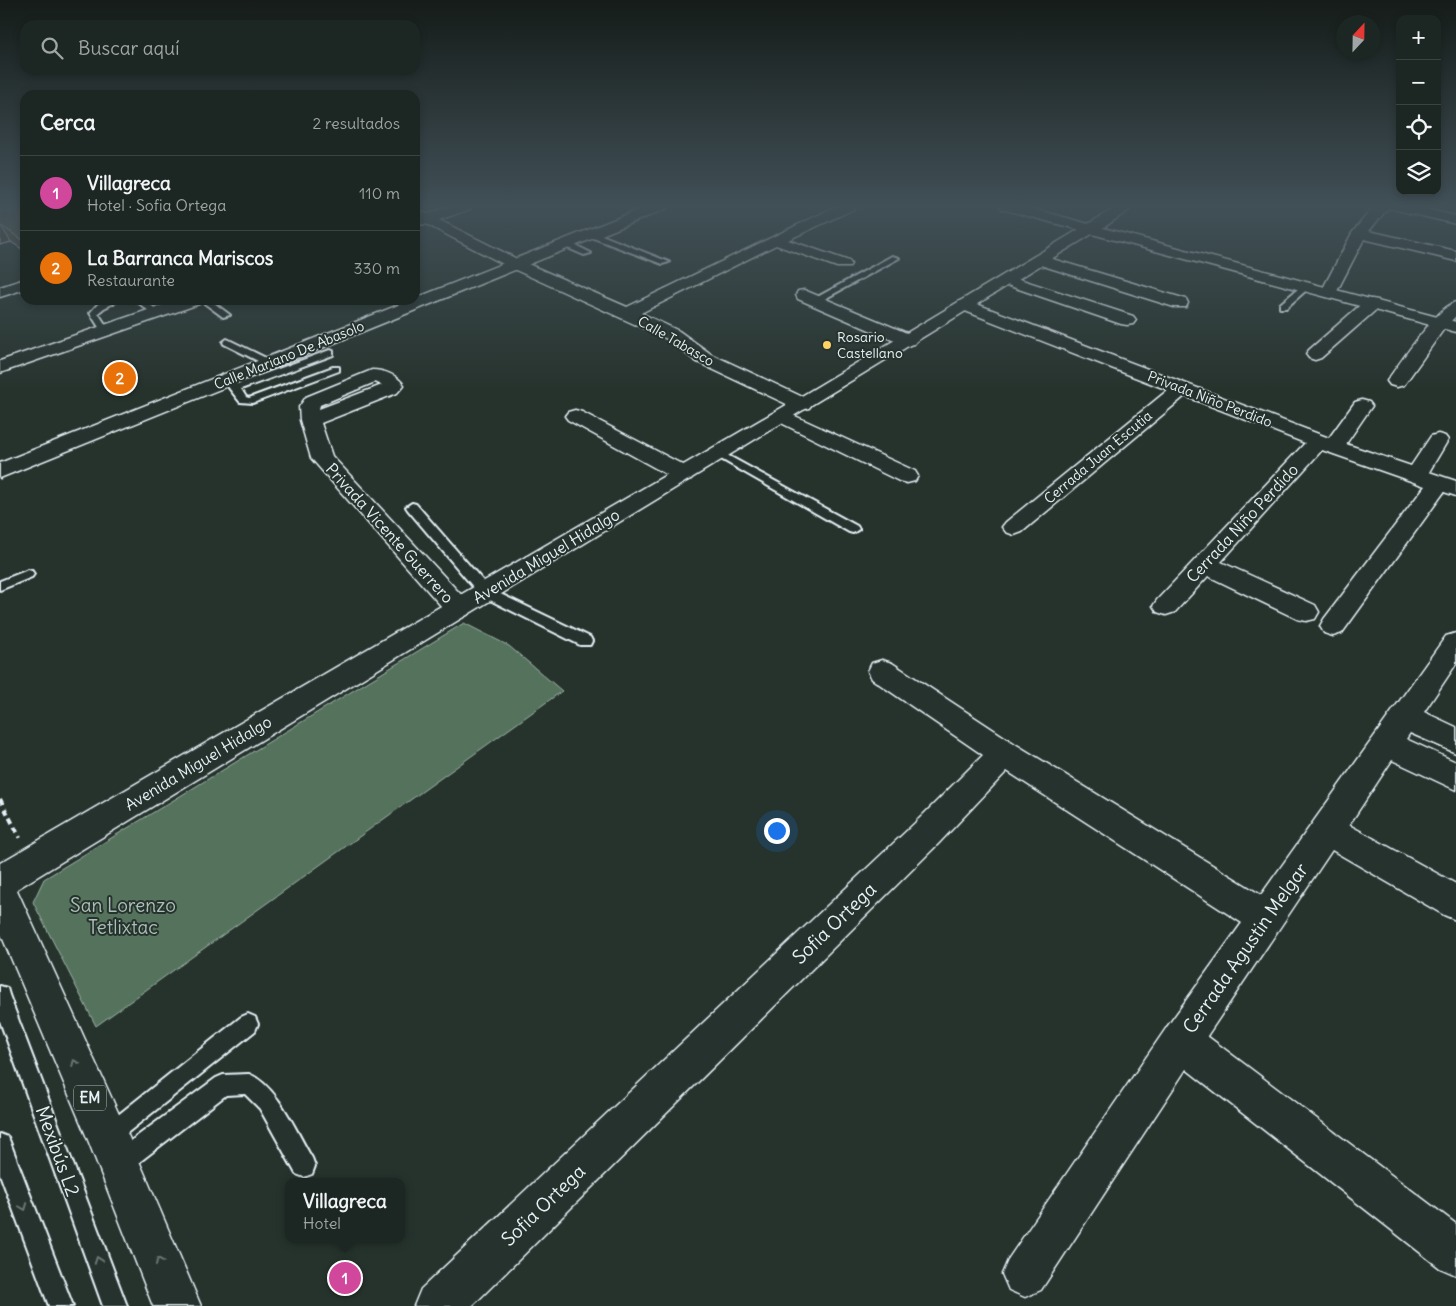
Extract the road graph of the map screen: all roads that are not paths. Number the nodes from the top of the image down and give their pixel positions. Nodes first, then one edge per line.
1 (508, 267) edge
2 (522, 267) edge
3 (720, 267) edge
4 (876, 267) edge
5 (1029, 267) edge
6 (1063, 267) edge
7 (1235, 267) edge
8 (1342, 267) edge
9 (1007, 280) junction
10 (20, 286) edge
11 (1307, 286) junction
12 (0, 292) edge
13 (1329, 292) junction
14 (810, 297) joint
15 (420, 302) edge
16 (1180, 303) dead end
17 (1372, 304) junction
18 (104, 305) edge
19 (146, 305) edge
20 (178, 305) edge
21 (211, 305) edge
22 (413, 305) edge
23 (966, 305) junction
24 (1283, 306) dead end
25 (1456, 307) edge
26 (157, 312) junction
27 (627, 313) junction
28 (226, 315) dead end
29 (1127, 320) dead end
30 (1448, 324) edge
31 (105, 330) junction
32 (908, 340) junction
33 (227, 342) dead end
34 (330, 354) dead end
35 (1315, 354) dead end
36 (269, 363) junction
37 (0, 367) edge
38 (336, 369) dead end
39 (1397, 381) dead end
40 (231, 384) junction
41 (1182, 388) junction
42 (1362, 406) dead end
43 (792, 410) junction
44 (575, 416) dead end
45 (310, 420) dead end
46 (1438, 440) dead end
47 (1326, 444) junction
48 (718, 453) junction
49 (0, 471) edge
50 (683, 474) junction
51 (1416, 475) junction
52 (907, 476) dead end
53 (1448, 486) edge
54 (412, 507) dead end
55 (1014, 527) dead end
56 (853, 529) dead end
57 (1205, 564) junction
58 (28, 574) dead end
59 (0, 586) edge
60 (485, 592) junction
61 (1166, 606) dead end
62 (458, 608) junction
63 (1306, 612) dead end
64 (1332, 626) dead end
65 (584, 641) dead end
66 (1454, 648) edge
67 (882, 671) dead end
68 (1404, 716) junction
69 (1456, 741) edge
70 (1386, 742) junction
71 (1004, 753) junction
72 (1456, 777) edge
73 (1327, 830) junction
74 (0, 880) edge
75 (0, 891) edge
76 (1456, 903) edge
77 (1266, 918) junction
78 (0, 995) edge
79 (248, 1024) dead end
80 (1181, 1041) junction
81 (0, 1145) edge
82 (113, 1150) junction
83 (304, 1166) dead end
84 (1456, 1252) edge
85 (1025, 1274) dead end
86 (61, 1306) edge
87 (115, 1306) edge
88 (177, 1306) edge
89 (438, 1306) edge

1 - 15 street, Calle Mariano De Abasolo
2 - 27 street, Calle Tabasco
3 - 27 street
4 - 14 lane
5 - 9 street, Avenida Miguel Hidalgo
6 - 16 street
7 - 11 street
8 - 13 street
9 - 23 street, Avenida Miguel Hidalgo
9 - 29 street
10 - 12 street
11 - 13 street
11 - 24 lane
13 - 17 street
14 - 32 street
17 - 30 street
17 - 35 street
18 - 31 lane
19 - 26 lane
20 - 26 street
21 - 28 lane
22 - 36 street, Calle Mariano De Abasolo
23 - 32 street, Avenida Miguel Hidalgo
23 - 41 street, Privada Niño Perdido
25 - 30 street
26 - 31 street
27 - 43 street, Calle Tabasco
30 - 39 street
31 - 37 street
32 - 43 street, Avenida Miguel Hidalgo
33 - 36 lane
34 - 40 lane
36 - 40 street, Calle Mariano De Abasolo
38 - 40 lane
40 - 49 street, Calle Mariano De Abasolo
41 - 47 street, Privada Niño Perdido
41 - 55 street, Cerrada Juan Escutia
42 - 47 street, Cerrada Niño Perdido
43 - 48 street, Avenida Miguel Hidalgo
43 - 52 street, Calle Tabasco
44 - 50 street
45 - 62 street, Privada Vicente Guerrero
46 - 51 street
47 - 51 street, Privada Niño Perdido
47 - 57 street, Cerrada Niño Perdido
48 - 50 street, Avenida Miguel Hidalgo
48 - 56 lane
50 - 60 street, Avenida Miguel Hidalgo
51 - 53 street, Privada Niño Perdido
53 - 64 street
54 - 60 lane
57 - 61 street, Cerrada Niño Perdido
57 - 63 street
58 - 59 lane
60 - 62 street, Avenida Miguel Hidalgo
60 - 65 lane
62 - 74 street, Avenida Miguel Hidalgo
66 - 68 street, Cerrada Agustin Melgar
67 - 71 street
68 - 69 street
68 - 70 street, Cerrada Agustin Melgar
70 - 72 street
70 - 73 street, Cerrada Agustin Melgar
71 - 77 street
71 - 89 street, Sofia Ortega
73 - 76 street
73 - 77 street, Cerrada Agustin Melgar
82 -> 75 street, EM
77 - 80 street, Cerrada Agustin Melgar
87 -> 78 lane, Mexibús L2
79 - 82 lane
80 - 84 street, Cerrada Agustin Melgar
80 - 85 street
81 -> 86 lane
82 - 83 lane
88 -> 82 street, EM

